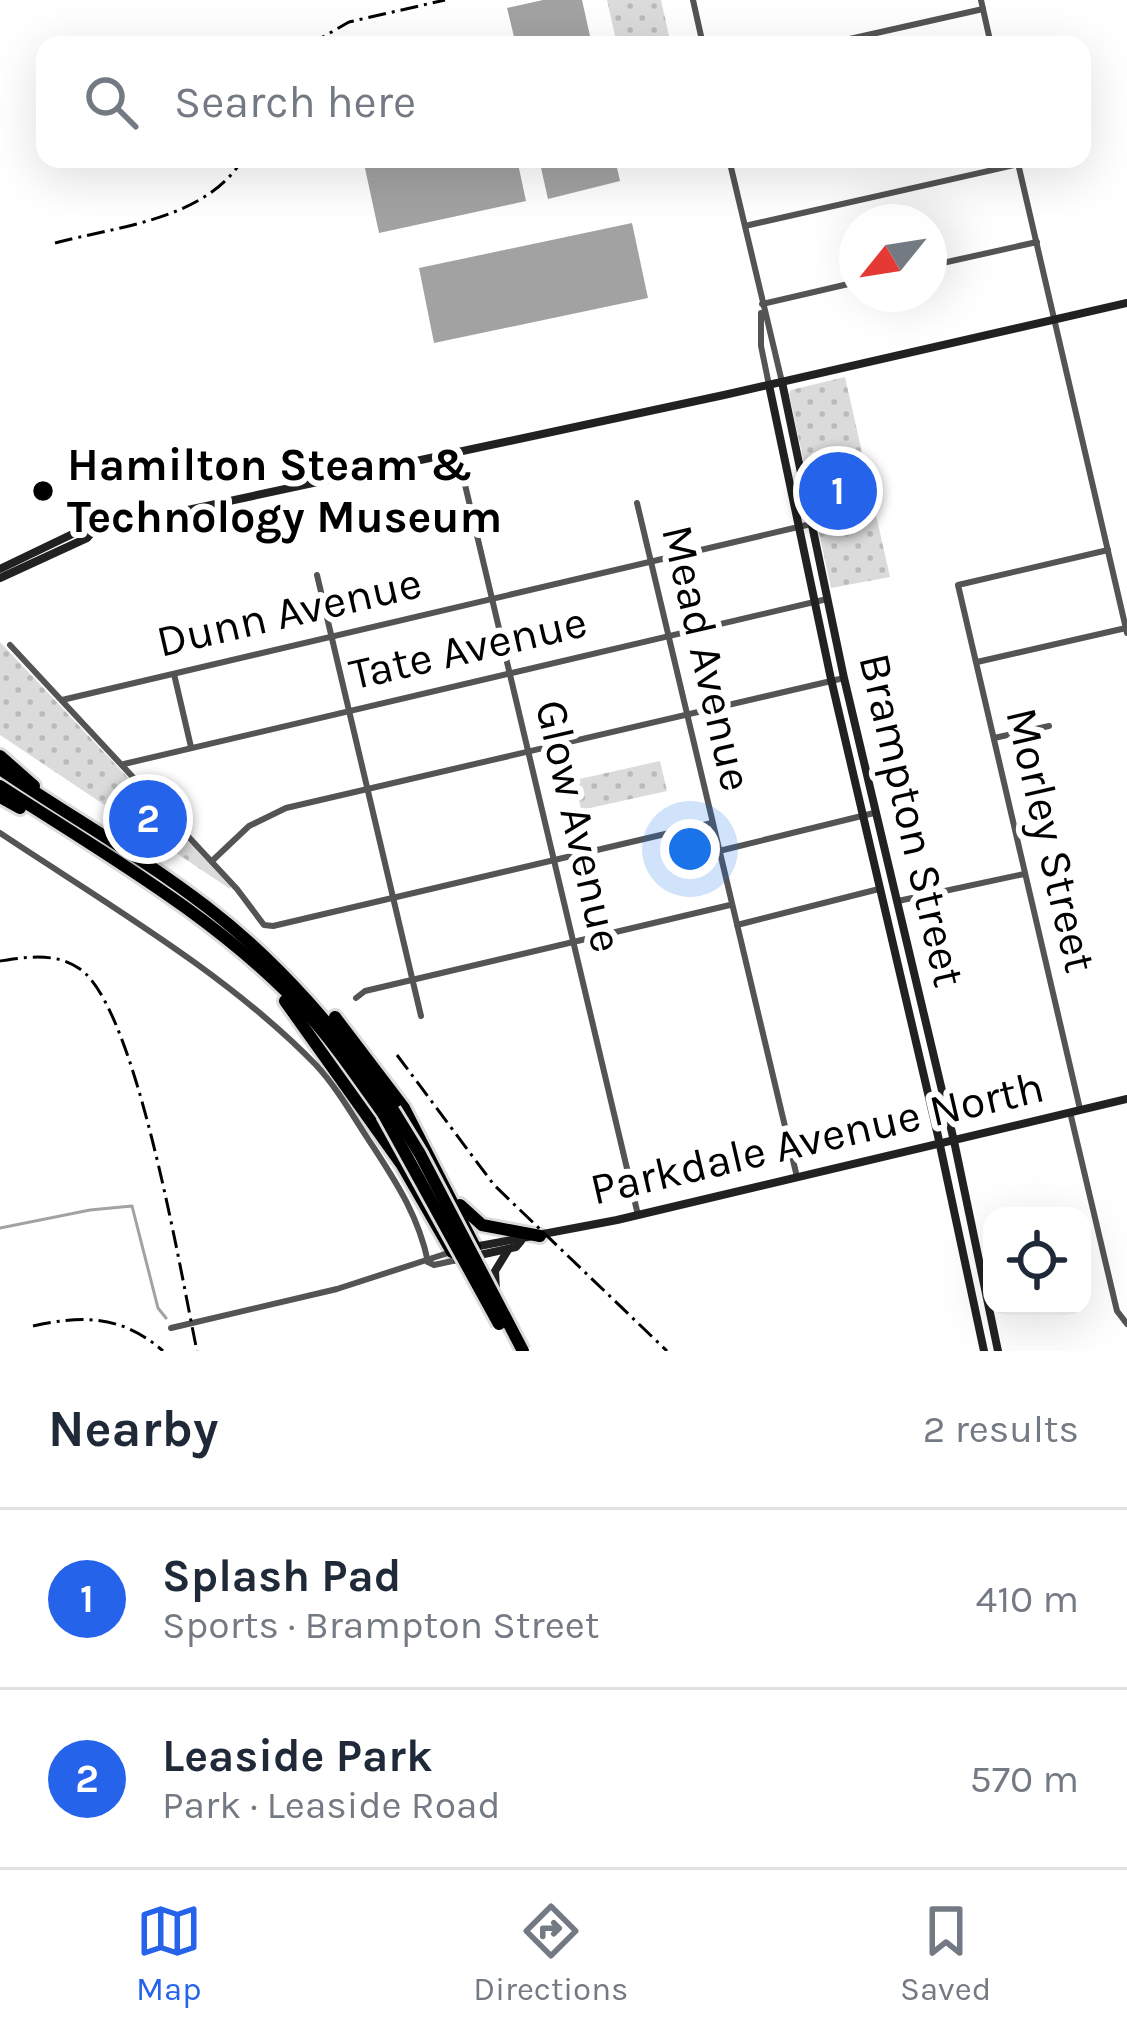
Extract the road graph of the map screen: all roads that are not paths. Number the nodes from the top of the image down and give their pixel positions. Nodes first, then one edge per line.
1 (693, 0) edge
2 (982, 4) edge
3 (701, 36) edge
4 (859, 36) edge
5 (989, 36) edge
6 (732, 168) edge
7 (992, 168) edge
8 (1019, 168) edge
9 (745, 226) junction
10 (1037, 242) junction
11 (947, 262) edge
12 (839, 286) edge
13 (1127, 302) edge
14 (761, 304) junction
15 (1055, 320) junction
16 (782, 382) junction
17 (769, 385) junction
18 (457, 451) junction
19 (637, 503) dead end
20 (805, 525) junction
21 (94, 530) junction
22 (1108, 550) junction
23 (650, 560) junction
24 (0, 569) edge
25 (317, 575) dead end
26 (0, 578) edge
27 (492, 598) junction
28 (827, 599) junction
29 (815, 600) junction
30 (1126, 631) edge
31 (668, 634) junction
32 (333, 636) junction
33 (10, 645) dead end
34 (976, 662) junction
35 (173, 673) junction
36 (510, 673) junction
37 (844, 678) junction
38 (831, 679) junction
39 (62, 700) junction
40 (352, 709) junction
41 (687, 713) junction
42 (1048, 726) dead end
43 (993, 738) junction
44 (190, 747) junction
45 (528, 751) junction
46 (0, 756) edge
47 (124, 764) junction
48 (0, 769) edge
49 (0, 786) edge
50 (368, 789) junction
51 (0, 797) edge
52 (47, 800) junction
53 (874, 813) junction
54 (863, 816) junction
55 (712, 823) junction
56 (0, 833) edge
57 (719, 851) junction
58 (551, 860) junction
59 (116, 861) junction
60 (212, 861) junction
61 (1024, 874) junction
62 (882, 889) junction
63 (394, 898) junction
64 (897, 901) junction
65 (731, 904) junction
66 (737, 925) junction
67 (235, 939) junction
68 (572, 941) junction
69 (413, 980) junction
70 (356, 998) dead end
71 (421, 1016) dead end
72 (1127, 1099) edge
73 (1075, 1110) junction
74 (954, 1141) junction
75 (940, 1144) junction
76 (797, 1178) junction
77 (446, 1186) junction
78 (638, 1215) junction
79 (540, 1236) junction
80 (523, 1240) junction
81 (509, 1249) junction
82 (466, 1254) junction
83 (428, 1262) junction
84 (978, 1267) junction
85 (967, 1272) junction
86 (496, 1292) junction
87 (510, 1323) junction
88 (1127, 1324) edge
89 (172, 1328) dead end
90 (518, 1350) edge
91 (984, 1351) edge
92 (998, 1351) edge

1 - 3 street
2 - 4 street
2 - 5 street
6 - 9 street, Brampton Street
7 - 9 street
8 - 10 street
9 - 14 street, Brampton Street
10 - 11 street
10 - 15 street
12 - 14 street
13 - 15 main road
14 - 16 street, Brampton Street
14 - 17 street, Brampton Street
15 - 16 main road
15 - 22 street
16 - 17 main road
16 - 20 main road, Brampton Street
17 - 18 main road
17 - 20 main road, Brampton Street
18 - 21 main road
18 - 27 street, Glow Avenue
19 - 23 street, Mead Avenue
20 - 23 street, Dunn Avenue
20 - 28 main road, Brampton Street
20 - 29 main road, Brampton Street
21 - 24 main road
21 - 26 main road
22 - 30 street
22 - 34 street, Morley Street
23 - 27 street, Dunn Avenue
23 - 31 street, Mead Avenue
25 - 32 street
27 - 32 street, Dunn Avenue
27 - 36 street, Glow Avenue
28 - 29 street, Tate Avenue
28 - 37 main road, Brampton Street
29 - 31 street, Tate Avenue
29 - 38 main road, Brampton Street
30 - 34 street
31 - 36 street, Tate Avenue
31 - 41 street, Mead Avenue
32 - 35 street, Dunn Avenue
32 - 40 street
33 - 39 street
34 - 43 street, Morley Street
35 - 39 street, Dunn Avenue
35 - 44 street
36 - 40 street, Tate Avenue
36 - 45 street, Glow Avenue
37 - 38 street
37 - 53 main road, Brampton Street
38 - 41 street
38 - 54 main road, Brampton Street
39 - 47 street
40 - 44 street, Tate Avenue
40 - 50 street
41 - 45 street
41 - 55 street, Mead Avenue
42 - 43 street
43 - 61 street, Morley Street
44 - 47 street, Tate Avenue
45 - 50 street
45 - 58 street, Glow Avenue
46 - 52 highway
47 - 60 street
48 - 52 highway
49 - 59 highway
50 - 60 street
50 - 63 street
51 - 59 highway
52 - 67 highway
53 - 54 street
53 - 64 main road, Brampton Street
54 - 57 street
54 - 62 main road, Brampton Street
55 - 57 street, Mead Avenue
55 - 58 street
56 - 83 street
57 - 65 street, Mead Avenue
58 - 63 street
58 - 68 street, Glow Avenue
59 - 67 highway
60 - 63 street
61 - 64 street
61 - 73 street, Morley Street
62 - 66 street
62 - 75 main road, Brampton Street
63 - 69 street
64 - 74 main road, Brampton Street
65 - 66 street, Mead Avenue
65 - 68 street
66 - 76 street, Mead Avenue
67 - 77 highway
67 - 82 highway
67 - 90 highway, bridge
68 - 69 street
68 - 78 street, Glow Avenue
69 - 70 street
69 - 71 street
72 - 73 main road, Parkdale Avenue North
73 - 74 main road, Parkdale Avenue North
73 - 88 street, Morley Street
74 - 75 main road, Parkdale Avenue North
74 - 84 main road, Brampton Street
75 - 76 main road, Parkdale Avenue North
75 - 85 main road, Brampton Street
76 - 78 main road, Parkdale Avenue North
77 - 79 highway
77 - 82 highway
78 - 79 main road, Parkdale Avenue North
79 - 80 main road, Parkdale Avenue North
80 - 81 main road, Parkdale Avenue North
80 - 82 main road, Parkdale Avenue North
81 - 82 main road, Parkdale Avenue North
81 - 86 main road
82 - 83 street, Parkdale Avenue North
82 - 86 main road
82 - 87 main road
82 - 90 main road
83 - 89 street, Parkdale Avenue North
84 - 85 main road
84 - 92 main road, Brampton Street
85 - 91 main road, Brampton Street
86 - 87 main road
87 - 90 main road

